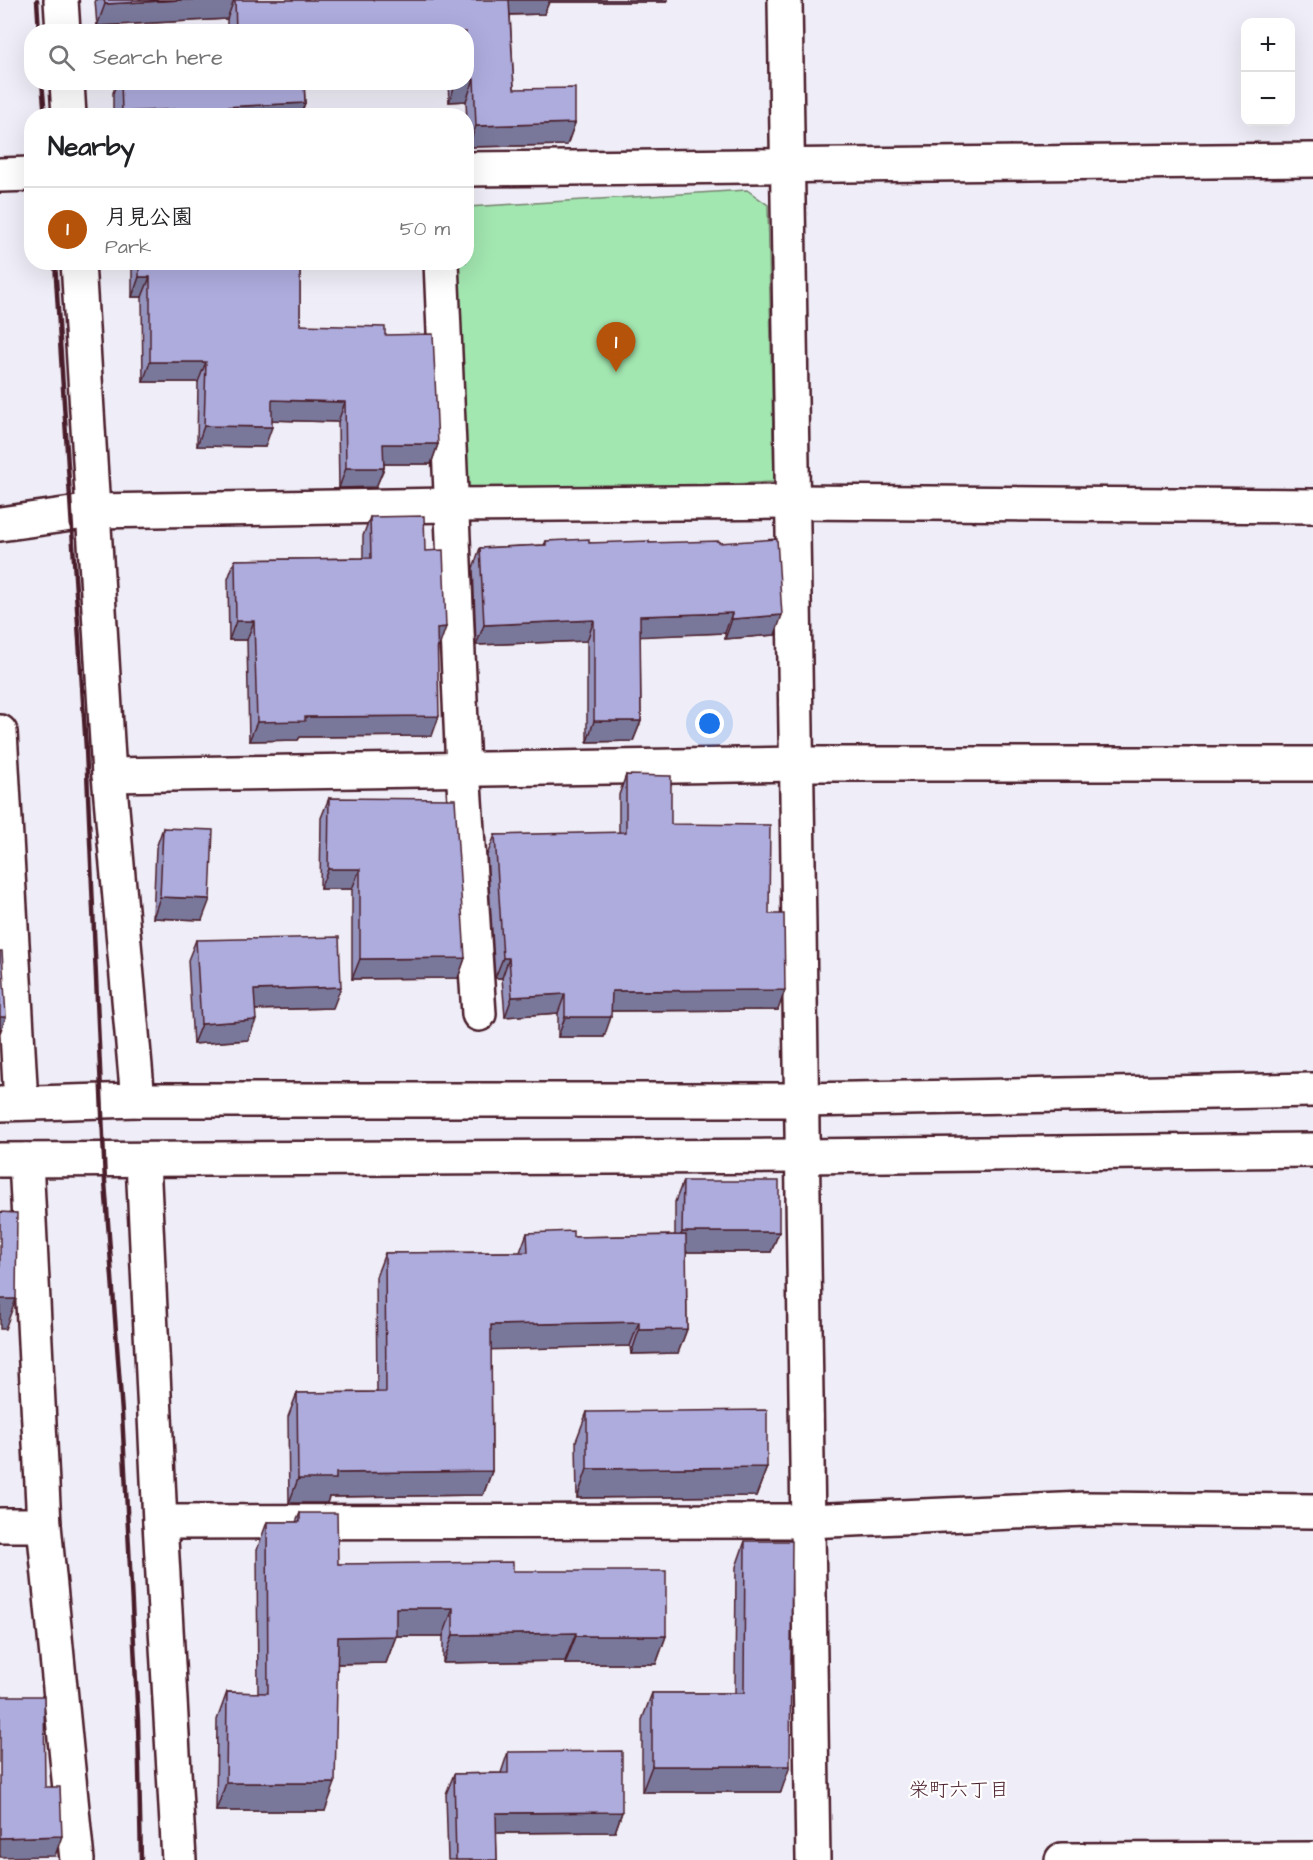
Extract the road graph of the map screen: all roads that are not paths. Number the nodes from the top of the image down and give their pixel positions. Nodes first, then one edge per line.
1 (62, 0) edge
2 (786, 0) edge
3 (63, 24) edge
4 (67, 90) edge
5 (69, 108) edge
6 (1313, 160) edge
7 (787, 166) junction
8 (474, 169) edge
9 (24, 174) edge
10 (0, 175) edge
11 (78, 270) edge
12 (441, 270) edge
13 (792, 502) junction
14 (450, 505) junction
15 (1313, 506) edge
16 (93, 511) junction
17 (0, 524) edge
18 (0, 732) edge
19 (798, 764) junction
20 (1313, 764) edge
21 (463, 769) junction
22 (110, 775) junction
23 (1, 782) edge
24 (480, 1014) dead end
25 (1313, 1090) edge
26 (138, 1100) junction
27 (803, 1100) junction
28 (11, 1103) edge
29 (1313, 1150) edge
30 (802, 1156) junction
31 (13, 1160) edge
32 (143, 1161) junction
33 (1313, 1510) edge
34 (807, 1521) junction
35 (160, 1522) junction
36 (44, 1525) junction
37 (0, 1526) edge
38 (1313, 1859) edge
39 (77, 1860) edge
40 (179, 1860) edge
41 (813, 1860) edge
42 (1062, 1860) edge

1 - 3 street
2 - 7 street
4 - 5 street
6 - 7 street
7 - 8 street
7 - 13 street
9 - 10 street
11 - 16 street
12 - 14 street
13 - 14 street
13 - 15 street
13 - 19 street
14 - 16 street
14 - 21 street
16 - 17 street
16 - 22 street
18 - 23 street
19 - 20 street
19 - 21 street
19 - 27 street
21 - 22 street
21 - 24 street
22 - 26 street
23 - 28 street
25 - 27 street
26 - 27 street
26 - 28 street
27 - 30 street
29 - 30 street
30 - 32 street
30 - 34 street
31 - 32 street
31 - 36 street
32 - 35 street
33 - 34 street
34 - 35 street
34 - 41 street
35 - 40 street
36 - 37 street
36 - 39 street
38 - 42 street

